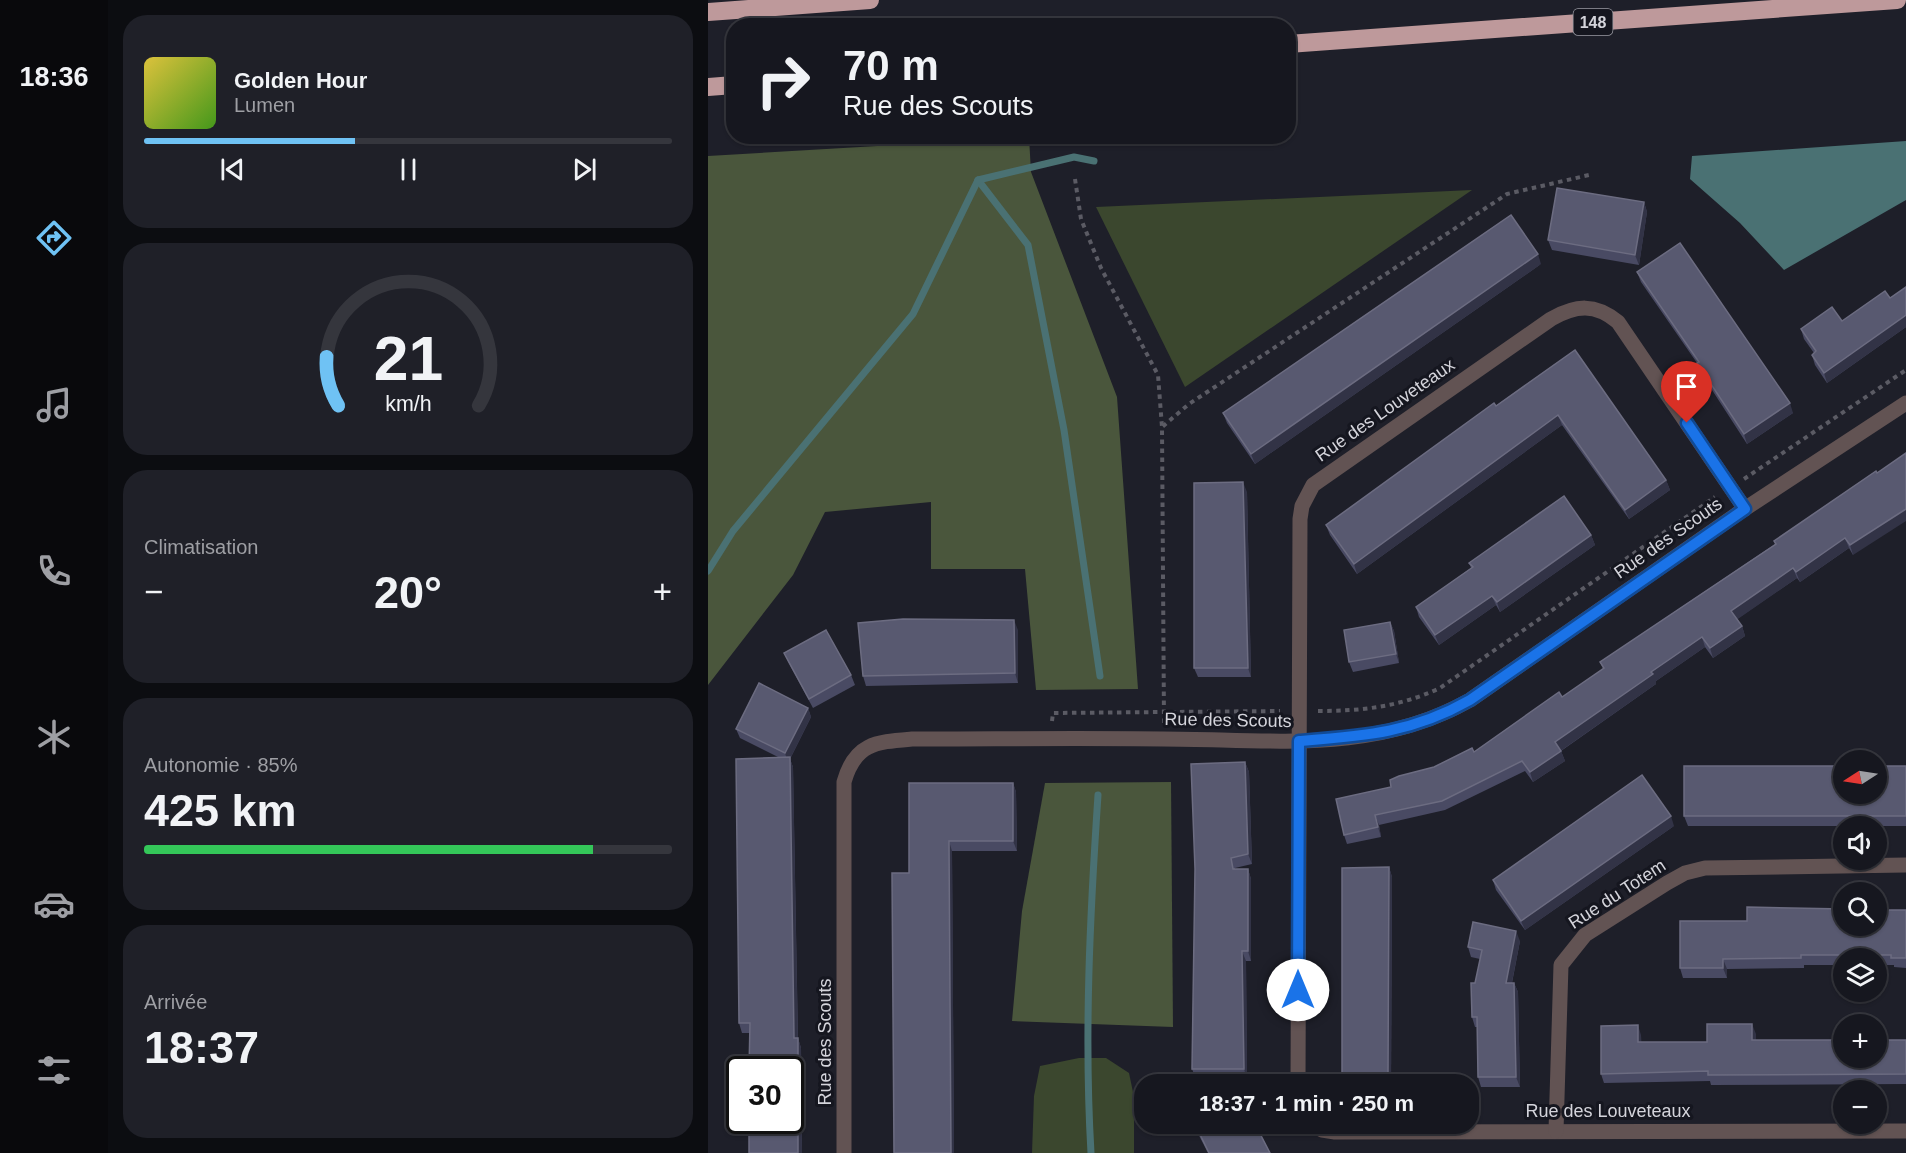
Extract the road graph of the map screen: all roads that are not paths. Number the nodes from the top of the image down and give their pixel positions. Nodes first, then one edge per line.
1 (870, 0) edge
2 (1898, 0) edge
3 (708, 12) edge
4 (1296, 43) edge
5 (726, 86) edge
6 (708, 87) edge
7 (1906, 403) edge
8 (1745, 509) junction
9 (1299, 741) junction
10 (1906, 865) edge
11 (1298, 1074) edge
12 (1479, 1131) edge
13 (1556, 1131) junction
14 (1906, 1131) edge
15 (844, 1153) edge

1 - 3 highway
2 - 4 highway, 148
5 - 6 highway
7 - 8 street, Rue des Scouts
8 - 9 street, Rue des Scouts
8 - 9 street, Rue des Louveteaux
9 - 11 street, Rue des Louveteaux
9 - 15 street, Rue des Scouts
10 - 13 street, Rue du Totem
12 - 13 street, Rue des Louveteaux
13 - 14 street, Rue des Louveteaux

